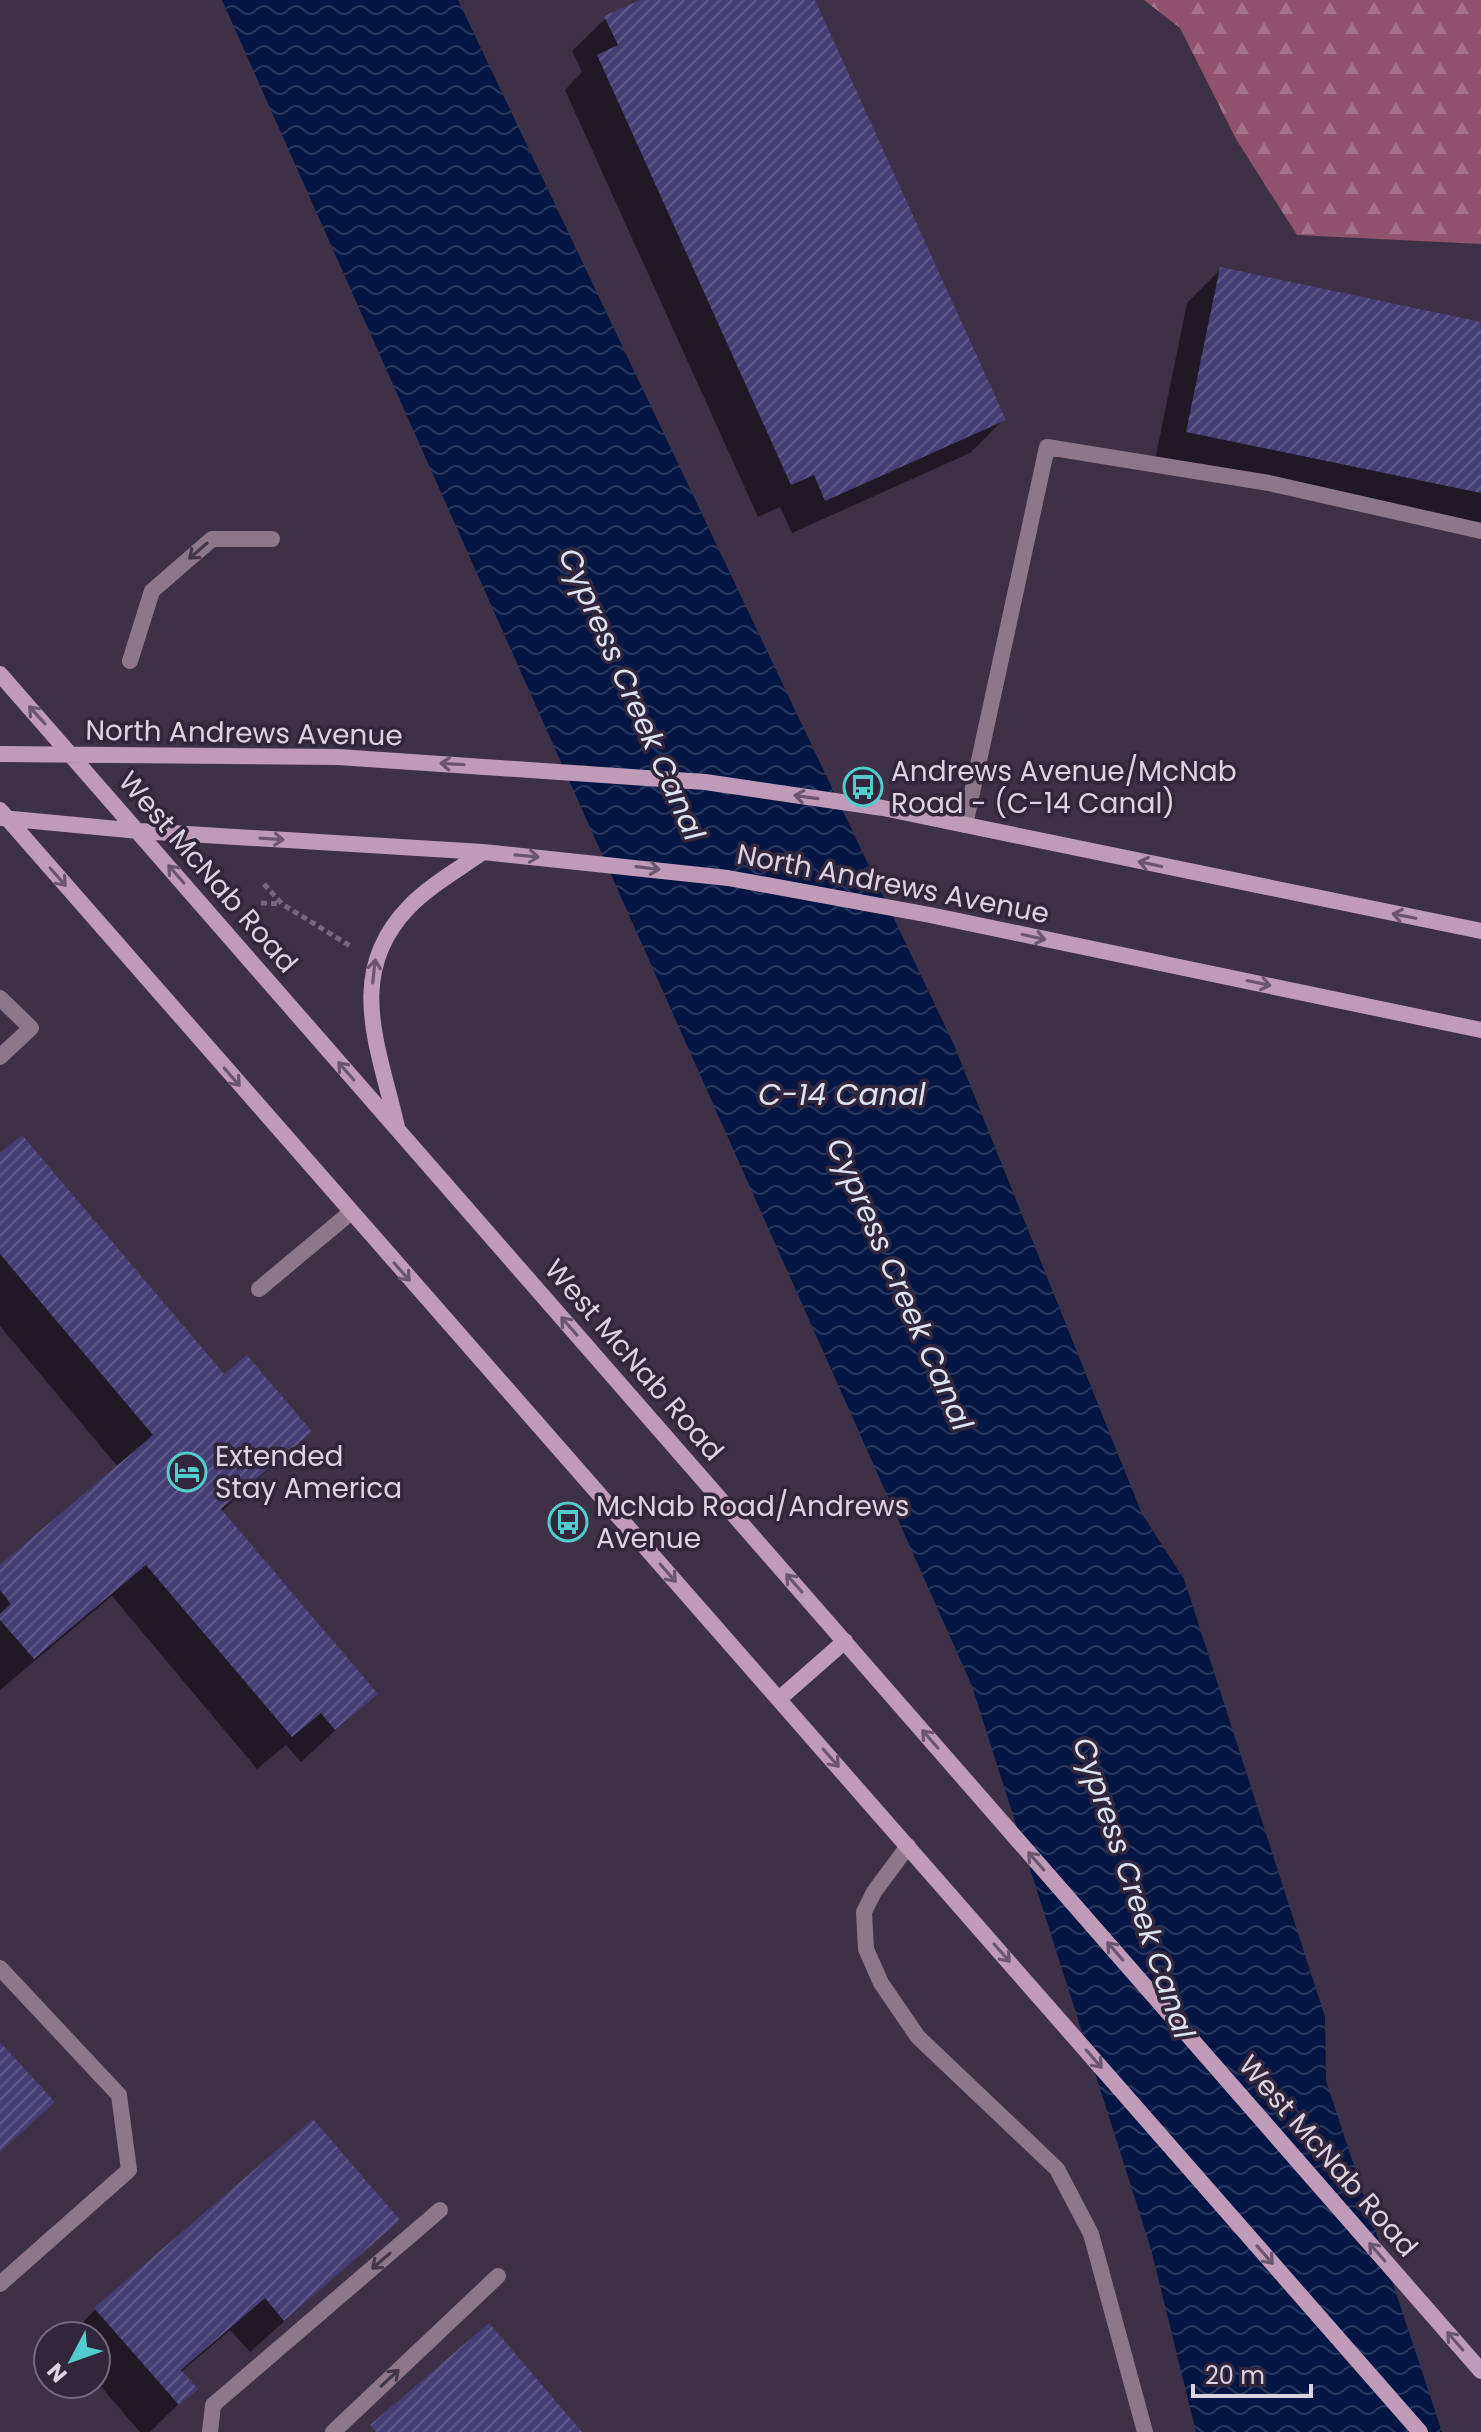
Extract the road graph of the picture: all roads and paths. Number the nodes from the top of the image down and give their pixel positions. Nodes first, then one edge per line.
1 (1481, 531) edge
2 (272, 539) dead end
3 (130, 661) dead end
4 (0, 674) edge
5 (0, 754) edge
6 (74, 757) junction
7 (2, 815) edge
8 (965, 825) junction
9 (139, 831) junction
10 (483, 852) junction
11 (264, 884) dead end
12 (261, 903) dead end
13 (282, 904) junction
14 (1481, 931) edge
15 (353, 947) dead end
16 (0, 998) edge
17 (1481, 1030) edge
18 (0, 1057) edge
19 (397, 1130) junction
20 (350, 1213) junction
21 (259, 1289) dead end
22 (845, 1641) junction
23 (779, 1699) junction
24 (908, 1846) junction
25 (0, 1968) edge
26 (440, 2210) dead end
27 (498, 2276) dead end
28 (0, 2284) edge
29 (1481, 2371) edge
30 (210, 2432) edge
31 (333, 2432) edge
32 (1145, 2432) edge
33 (1420, 2432) edge

1 - 8 lane
2 -> 3 lane
6 -> 4 main road, West McNab Road
5 - 6 main road, North Andrews Avenue
8 -> 6 main road, North Andrews Avenue
6 - 9 main road, West McNab Road
7 - 9 main road, North Andrews Avenue
7 -> 20 main road
14 -> 8 main road, North Andrews Avenue
9 -> 10 main road, North Andrews Avenue
19 -> 9 main road, West McNab Road
10 -> 17 main road, North Andrews Avenue
19 -> 10 main road
11 - 13 path
12 - 13 path
13 - 15 path
16 - 18 lane
22 -> 19 main road, West McNab Road
20 - 21 lane
20 -> 23 main road
22 - 23 main road
29 -> 22 main road, West McNab Road
23 -> 24 main road
24 - 32 lane
24 -> 33 main road
25 - 28 lane
26 -> 30 lane
31 -> 27 lane

